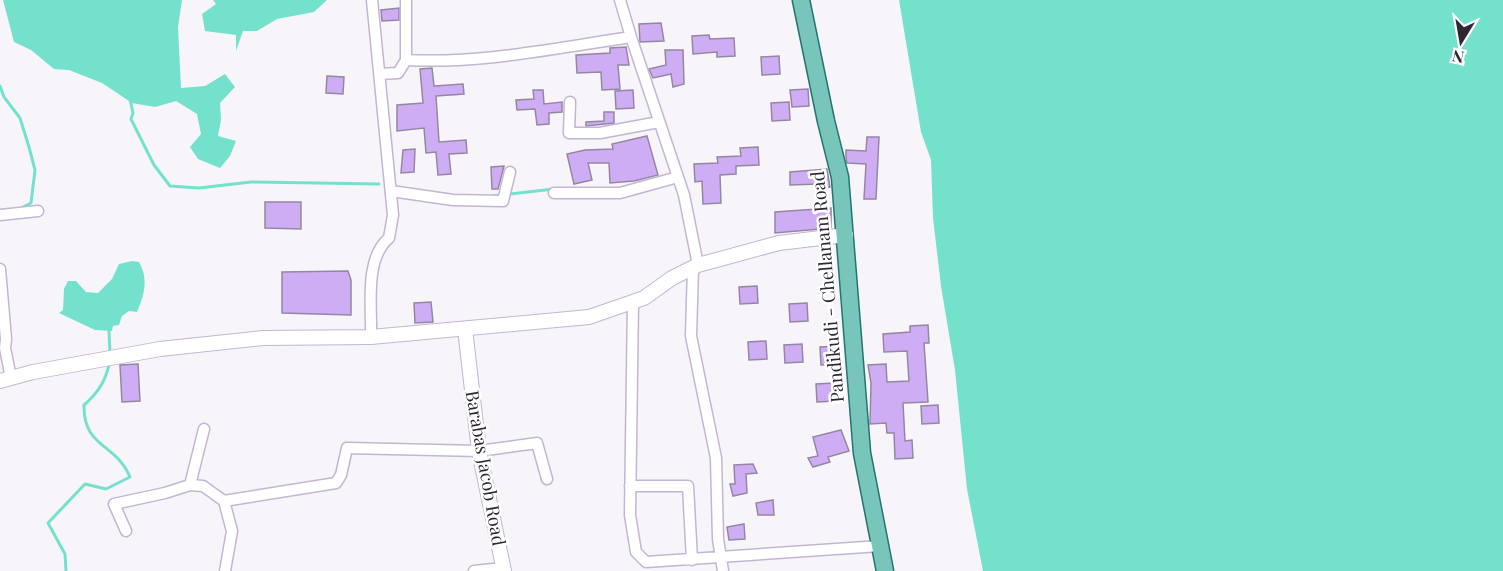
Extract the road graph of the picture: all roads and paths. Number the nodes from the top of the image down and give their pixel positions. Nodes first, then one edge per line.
1 (372, 0) edge
2 (406, 0) edge
3 (620, 0) edge
4 (801, 0) edge
5 (631, 37) junction
6 (406, 60) junction
7 (380, 74) junction
8 (570, 102) dead end
9 (659, 122) junction
10 (510, 172) dead end
11 (678, 177) junction
12 (391, 191) junction
13 (554, 193) dead end
14 (38, 211) dead end
15 (0, 215) edge
16 (846, 235) junction
17 (695, 266) junction
18 (0, 269) edge
19 (633, 302) junction
20 (465, 329) junction
21 (371, 337) junction
22 (5, 379) edge
23 (204, 429) dead end
24 (479, 452) junction
25 (548, 479) dead end
26 (190, 484) junction
27 (630, 486) junction
28 (224, 501) junction
29 (126, 531) dead end
30 (880, 546) junction
31 (721, 558) junction
32 (692, 560) junction
33 (646, 567) edge
34 (504, 570) edge
35 (225, 571) edge
36 (474, 571) edge
37 (723, 571) edge
38 (885, 571) edge

1 - 7 street
2 - 6 street
3 - 5 street
4 - 16 main road, Pandikudi - Chellanam Road
5 - 6 street
5 - 9 street
6 - 7 street
7 - 12 street
8 - 9 street
9 - 11 street
10 - 12 street
11 - 13 street
11 - 17 street
12 - 21 street
14 - 15 street
16 - 17 main road
16 - 30 main road, Pandikudi - Chellanam Road
17 - 19 main road
17 - 31 street
18 - 22 street
19 - 20 main road
19 - 27 street
20 - 21 main road
20 - 24 main road, Barabas Jacob Road
21 - 22 main road
23 - 26 street
24 - 25 street
24 - 28 street
24 - 34 main road, Barabas Jacob Road
26 - 28 street
26 - 29 street
27 - 32 street
27 - 33 street
28 - 35 street
30 - 31 street
30 - 38 main road, Pandikudi - Chellanam Road
31 - 32 street
31 - 37 street
32 - 33 street
34 - 36 street

